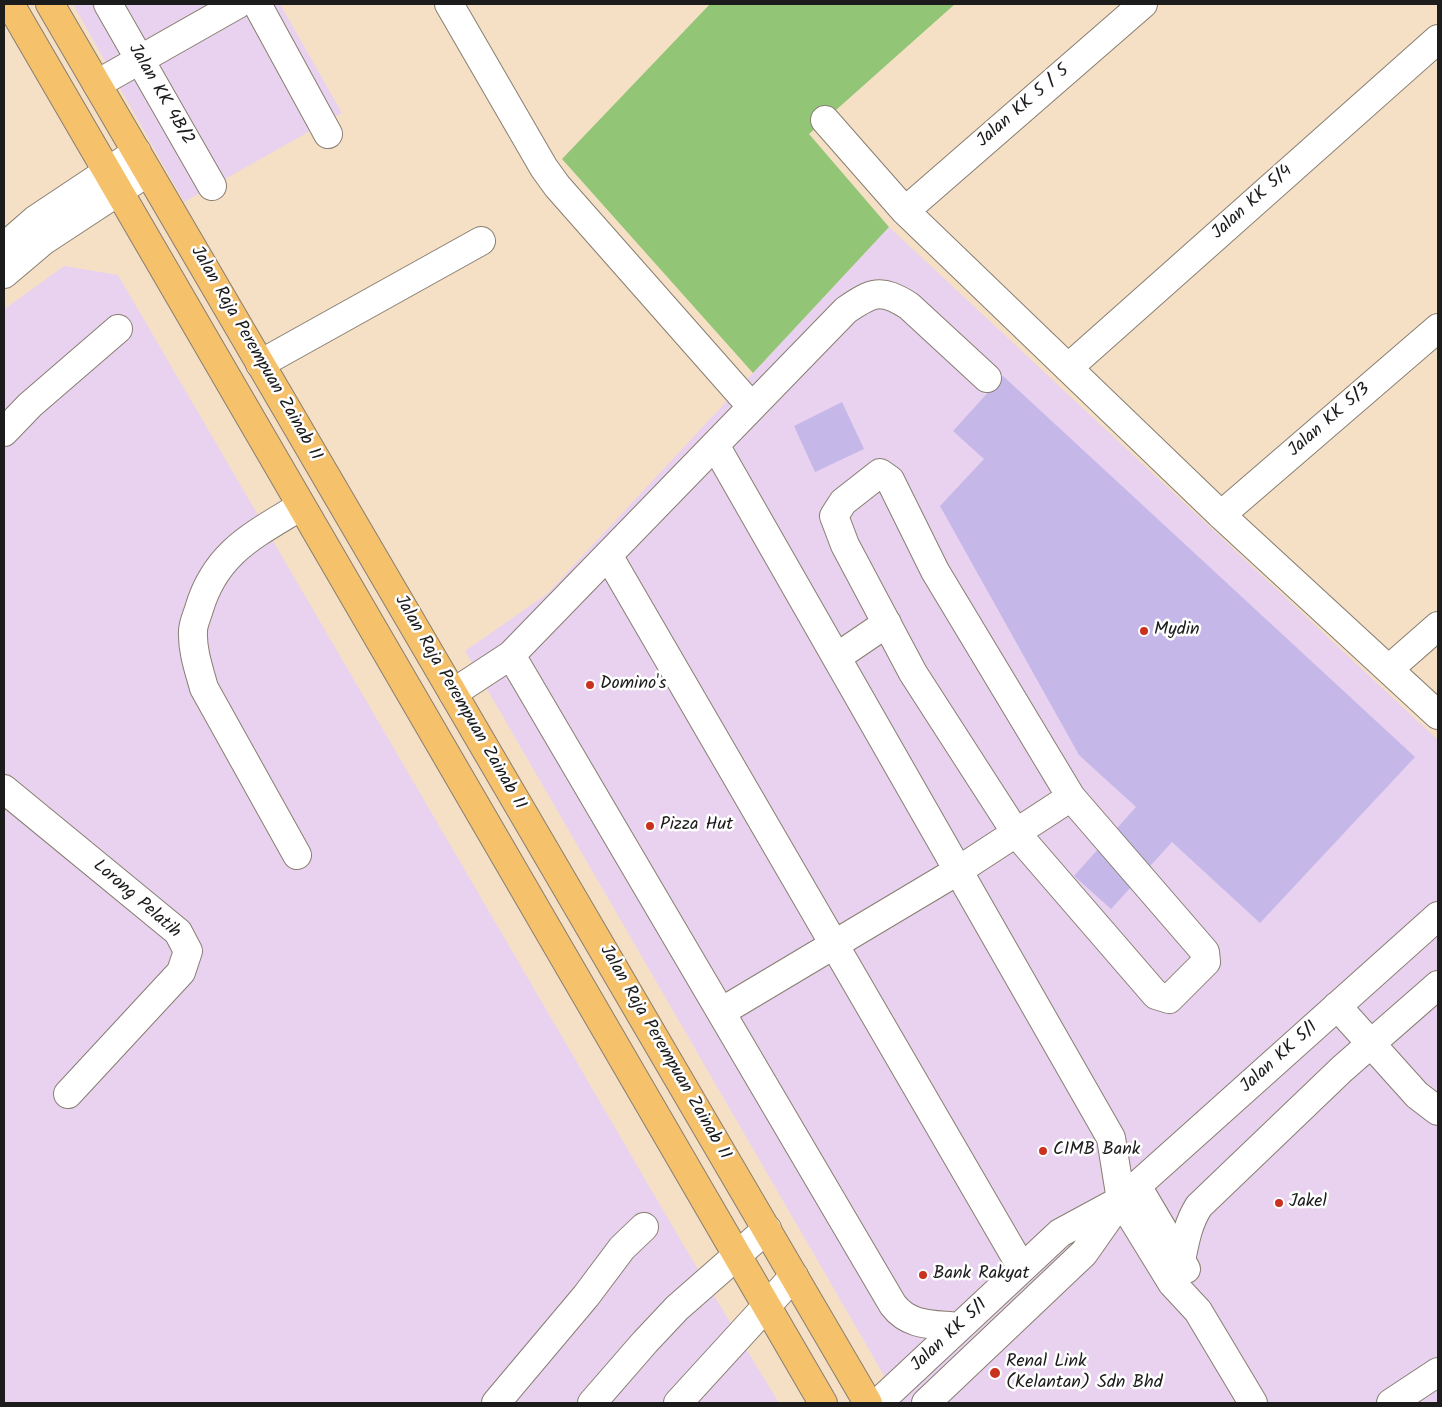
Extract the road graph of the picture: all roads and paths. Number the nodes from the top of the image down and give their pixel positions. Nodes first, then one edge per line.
1 (10, 4) edge
2 (50, 4) edge
3 (108, 4) edge
4 (238, 4) edge
5 (257, 4) edge
6 (1142, 4) edge
7 (452, 11) edge
8 (1438, 39) edge
9 (140, 60) junction
10 (97, 84) junction
11 (825, 120) dead end
12 (328, 134) dead end
13 (143, 162) junction
14 (113, 181) junction
15 (212, 186) dead end
16 (905, 210) junction
17 (480, 241) dead end
18 (4, 247) edge
19 (4, 274) edge
20 (1438, 328) edge
21 (118, 329) dead end
22 (260, 364) junction
23 (1068, 368) junction
24 (987, 378) dead end
25 (752, 407) junction
26 (4, 432) edge
27 (715, 445) junction
28 (301, 506) junction
29 (1221, 515) junction
30 (608, 555) junction
31 (887, 623) junction
32 (1438, 626) edge
33 (511, 655) junction
34 (837, 657) junction
35 (1389, 670) junction
36 (453, 693) junction
37 (1438, 715) edge
38 (4, 789) edge
39 (1071, 797) junction
40 (1016, 833) junction
41 (297, 856) dead end
42 (959, 870) junction
43 (1438, 916) edge
44 (834, 944) junction
45 (1438, 986) edge
46 (1344, 1000) junction
47 (721, 1012) junction
48 (1378, 1038) junction
49 (68, 1094) dead end
50 (1438, 1102) edge
51 (1438, 1111) edge
52 (1129, 1193) junction
53 (644, 1227) dead end
54 (767, 1229) junction
55 (737, 1256) junction
56 (1181, 1260) junction
57 (1022, 1268) junction
58 (794, 1276) junction
59 (767, 1307) junction
60 (1198, 1311) junction
61 (959, 1327) junction
62 (1438, 1372) edge
63 (910, 1374) junction
64 (931, 1402) edge
65 (496, 1403) edge
66 (592, 1403) edge
67 (678, 1403) edge
68 (823, 1403) edge
69 (868, 1403) edge
70 (878, 1403) edge
71 (1253, 1403) edge
72 (1391, 1403) edge

1 - 14 main road, Jalan Raja Perempuan Zainab II
2 - 10 main road, Jalan Raja Perempuan Zainab II
3 - 9 street, Jalan KK 4B/2
4 - 9 street
5 - 12 street
6 - 16 street, Jalan KK 5 / 5
7 - 25 street
8 - 23 street, Jalan KK 5/4
9 - 10 street
9 - 15 street, Jalan KK 4B/2
10 - 13 main road, Jalan Raja Perempuan Zainab II
11 - 16 street
13 - 14 street
13 - 22 main road, Jalan Raja Perempuan Zainab II
14 - 18 street
14 - 19 street
14 - 28 main road, Jalan Raja Perempuan Zainab II
16 - 23 street
17 - 22 street
20 - 29 street, Jalan KK 5/3
21 - 26 street
22 - 36 main road, Jalan Raja Perempuan Zainab II
23 - 29 street
24 - 25 street
25 - 27 street
27 - 30 street
27 - 34 street
28 - 41 street
28 - 55 main road, Jalan Raja Perempuan Zainab II
29 - 35 street
30 - 33 street
30 - 44 street
31 - 34 street
31 - 39 street
31 - 40 street
32 - 35 street
33 - 36 street
33 - 47 street
34 - 42 street
35 - 37 street
36 - 54 main road, Jalan Raja Perempuan Zainab II
38 - 49 street, Lorong Pelatih
39 - 40 street
39 - 40 street
40 - 42 street
42 - 44 street
42 - 52 street
43 - 46 street, Jalan KK 5/1
44 - 47 street
44 - 57 street
45 - 48 street
46 - 48 street
46 - 52 street, Jalan KK 5/1
47 - 61 street
48 - 50 street
48 - 51 street
48 - 56 street
52 - 56 street
52 - 57 street, Jalan KK 5/1
52 - 60 street
52 - 64 street, Jalan KK 5/1
53 - 65 street
54 - 55 street
54 - 58 main road, Jalan Raja Perempuan Zainab II
55 - 59 main road, Jalan Raja Perempuan Zainab II
55 - 66 street
56 - 60 street
57 - 61 street, Jalan KK 5/1
58 - 59 street
58 - 69 main road, Jalan Raja Perempuan Zainab II
59 - 67 street
59 - 68 main road, Jalan Raja Perempuan Zainab II
60 - 71 street
61 - 63 street, Jalan KK 5/1
62 - 72 street
63 - 64 street
63 - 70 street, Jalan KK 5/1

